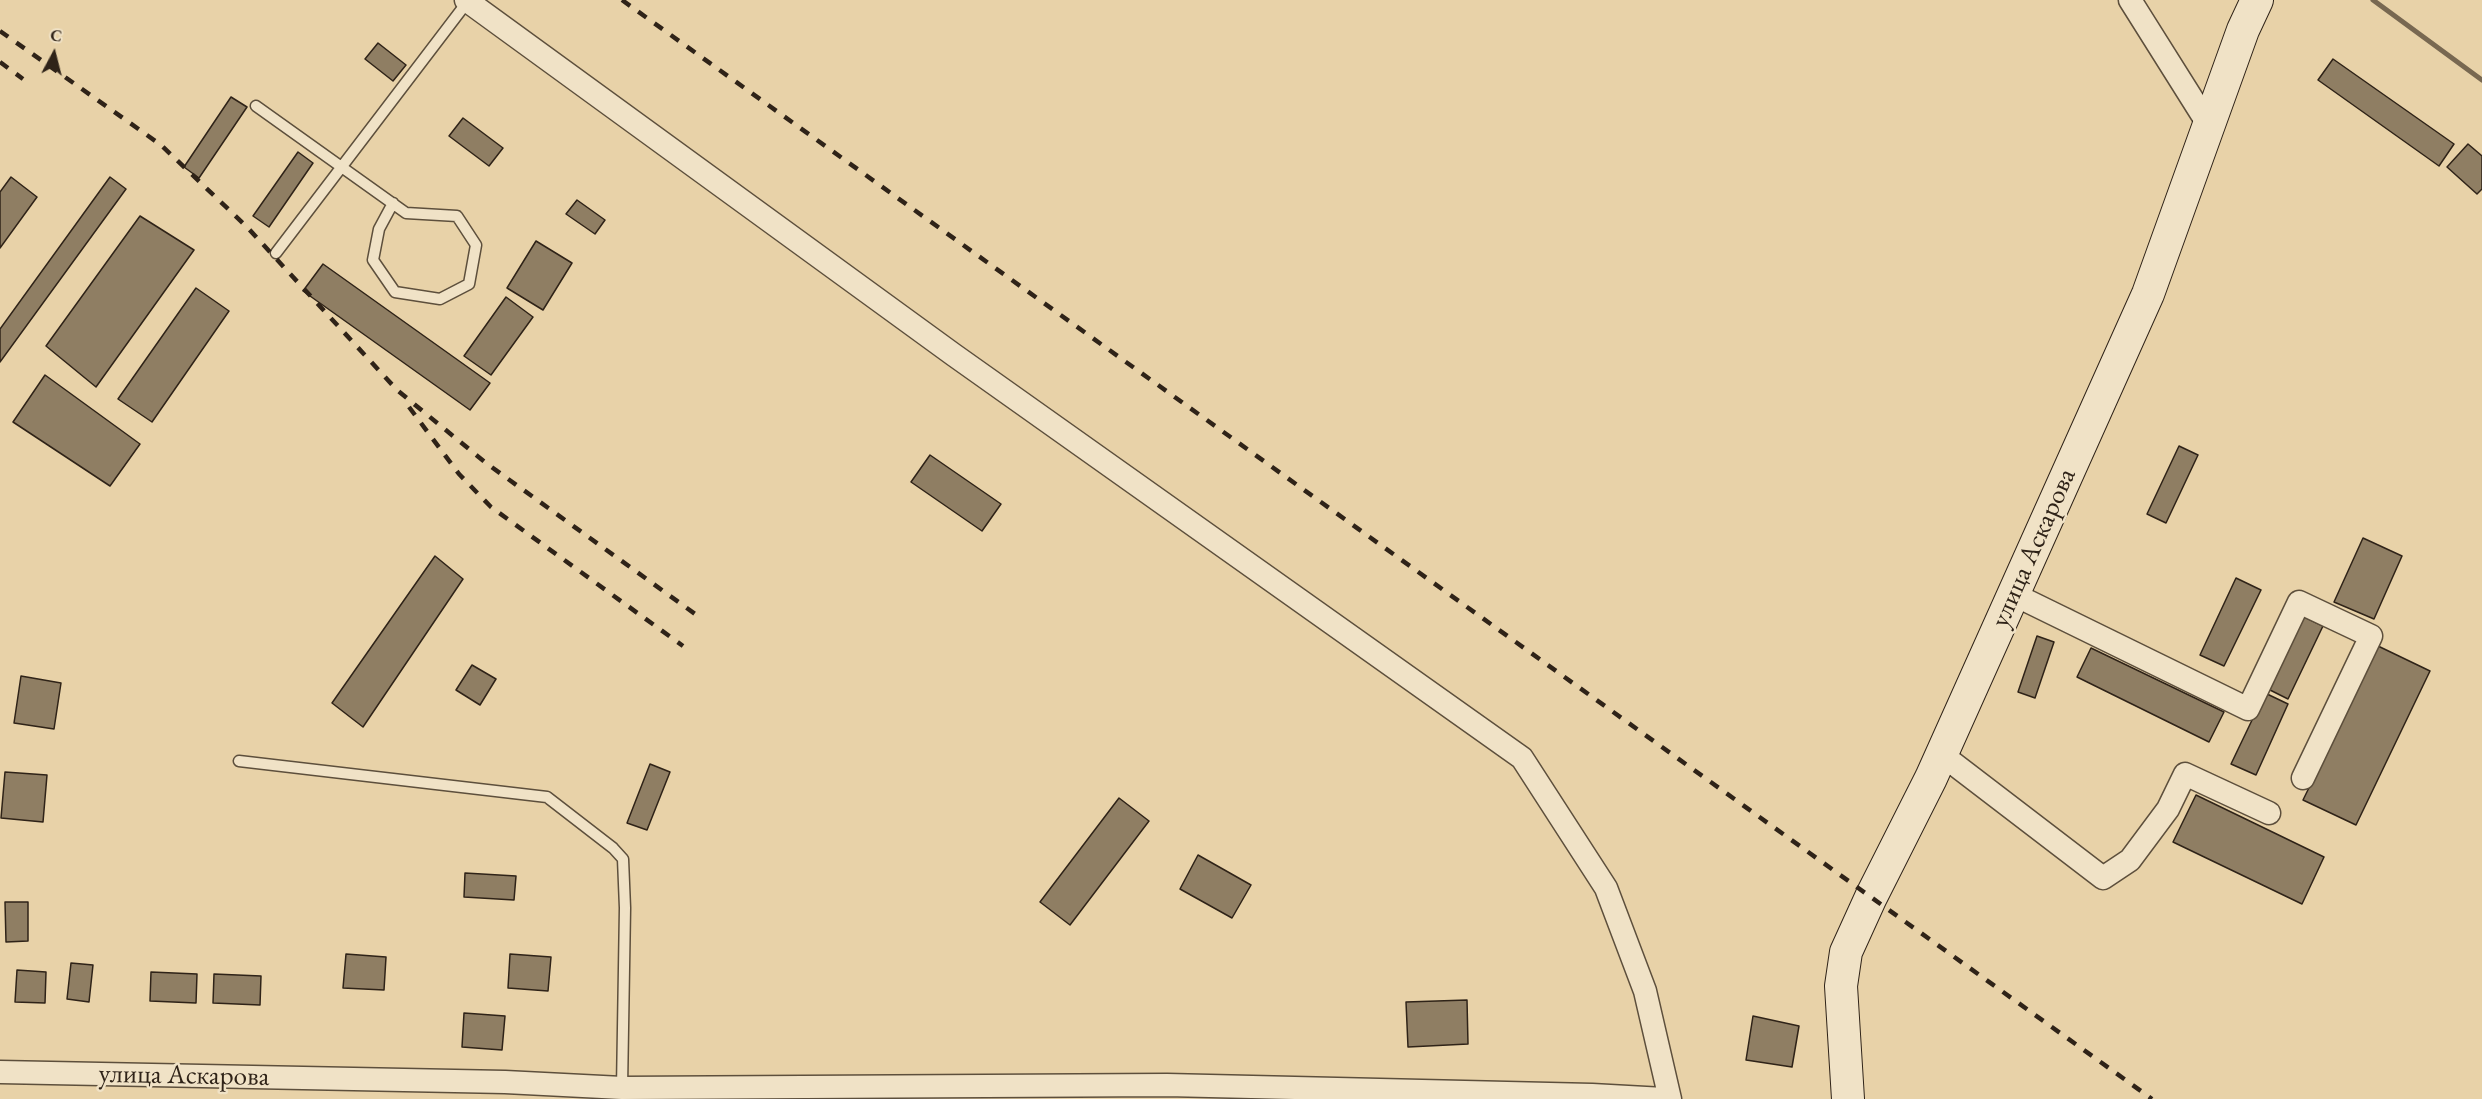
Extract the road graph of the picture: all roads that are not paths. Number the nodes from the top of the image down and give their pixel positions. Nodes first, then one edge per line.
1 (2130, 0) edge
2 (2257, 0) edge
3 (467, 1) edge
4 (256, 106) dead end
5 (2208, 124) junction
6 (341, 167) junction
7 (393, 204) junction
8 (276, 253) dead end
9 (2013, 594) junction
10 (1941, 754) junction
11 (239, 761) dead end
12 (2303, 778) dead end
13 (2269, 813) dead end
14 (0, 1072) edge
15 (622, 1088) junction
16 (1166, 1092) edge
17 (1844, 1098) edge
18 (1664, 1099) edge
19 (1670, 1099) edge

1 - 5 street
2 - 5 main road, улица Аскарова
3 - 6 lane
3 - 19 street
4 - 6 lane
5 - 9 main road, улица Аскарова
6 - 7 lane
6 - 8 lane
7 - 7 lane
9 - 10 main road, улица Аскарова
9 - 12 street
10 - 13 street
10 - 17 main road, улица Аскарова
11 - 15 lane
14 - 15 street, улица Аскарова
15 - 16 street, улица Аскарова
16 - 18 street, улица Аскарова

